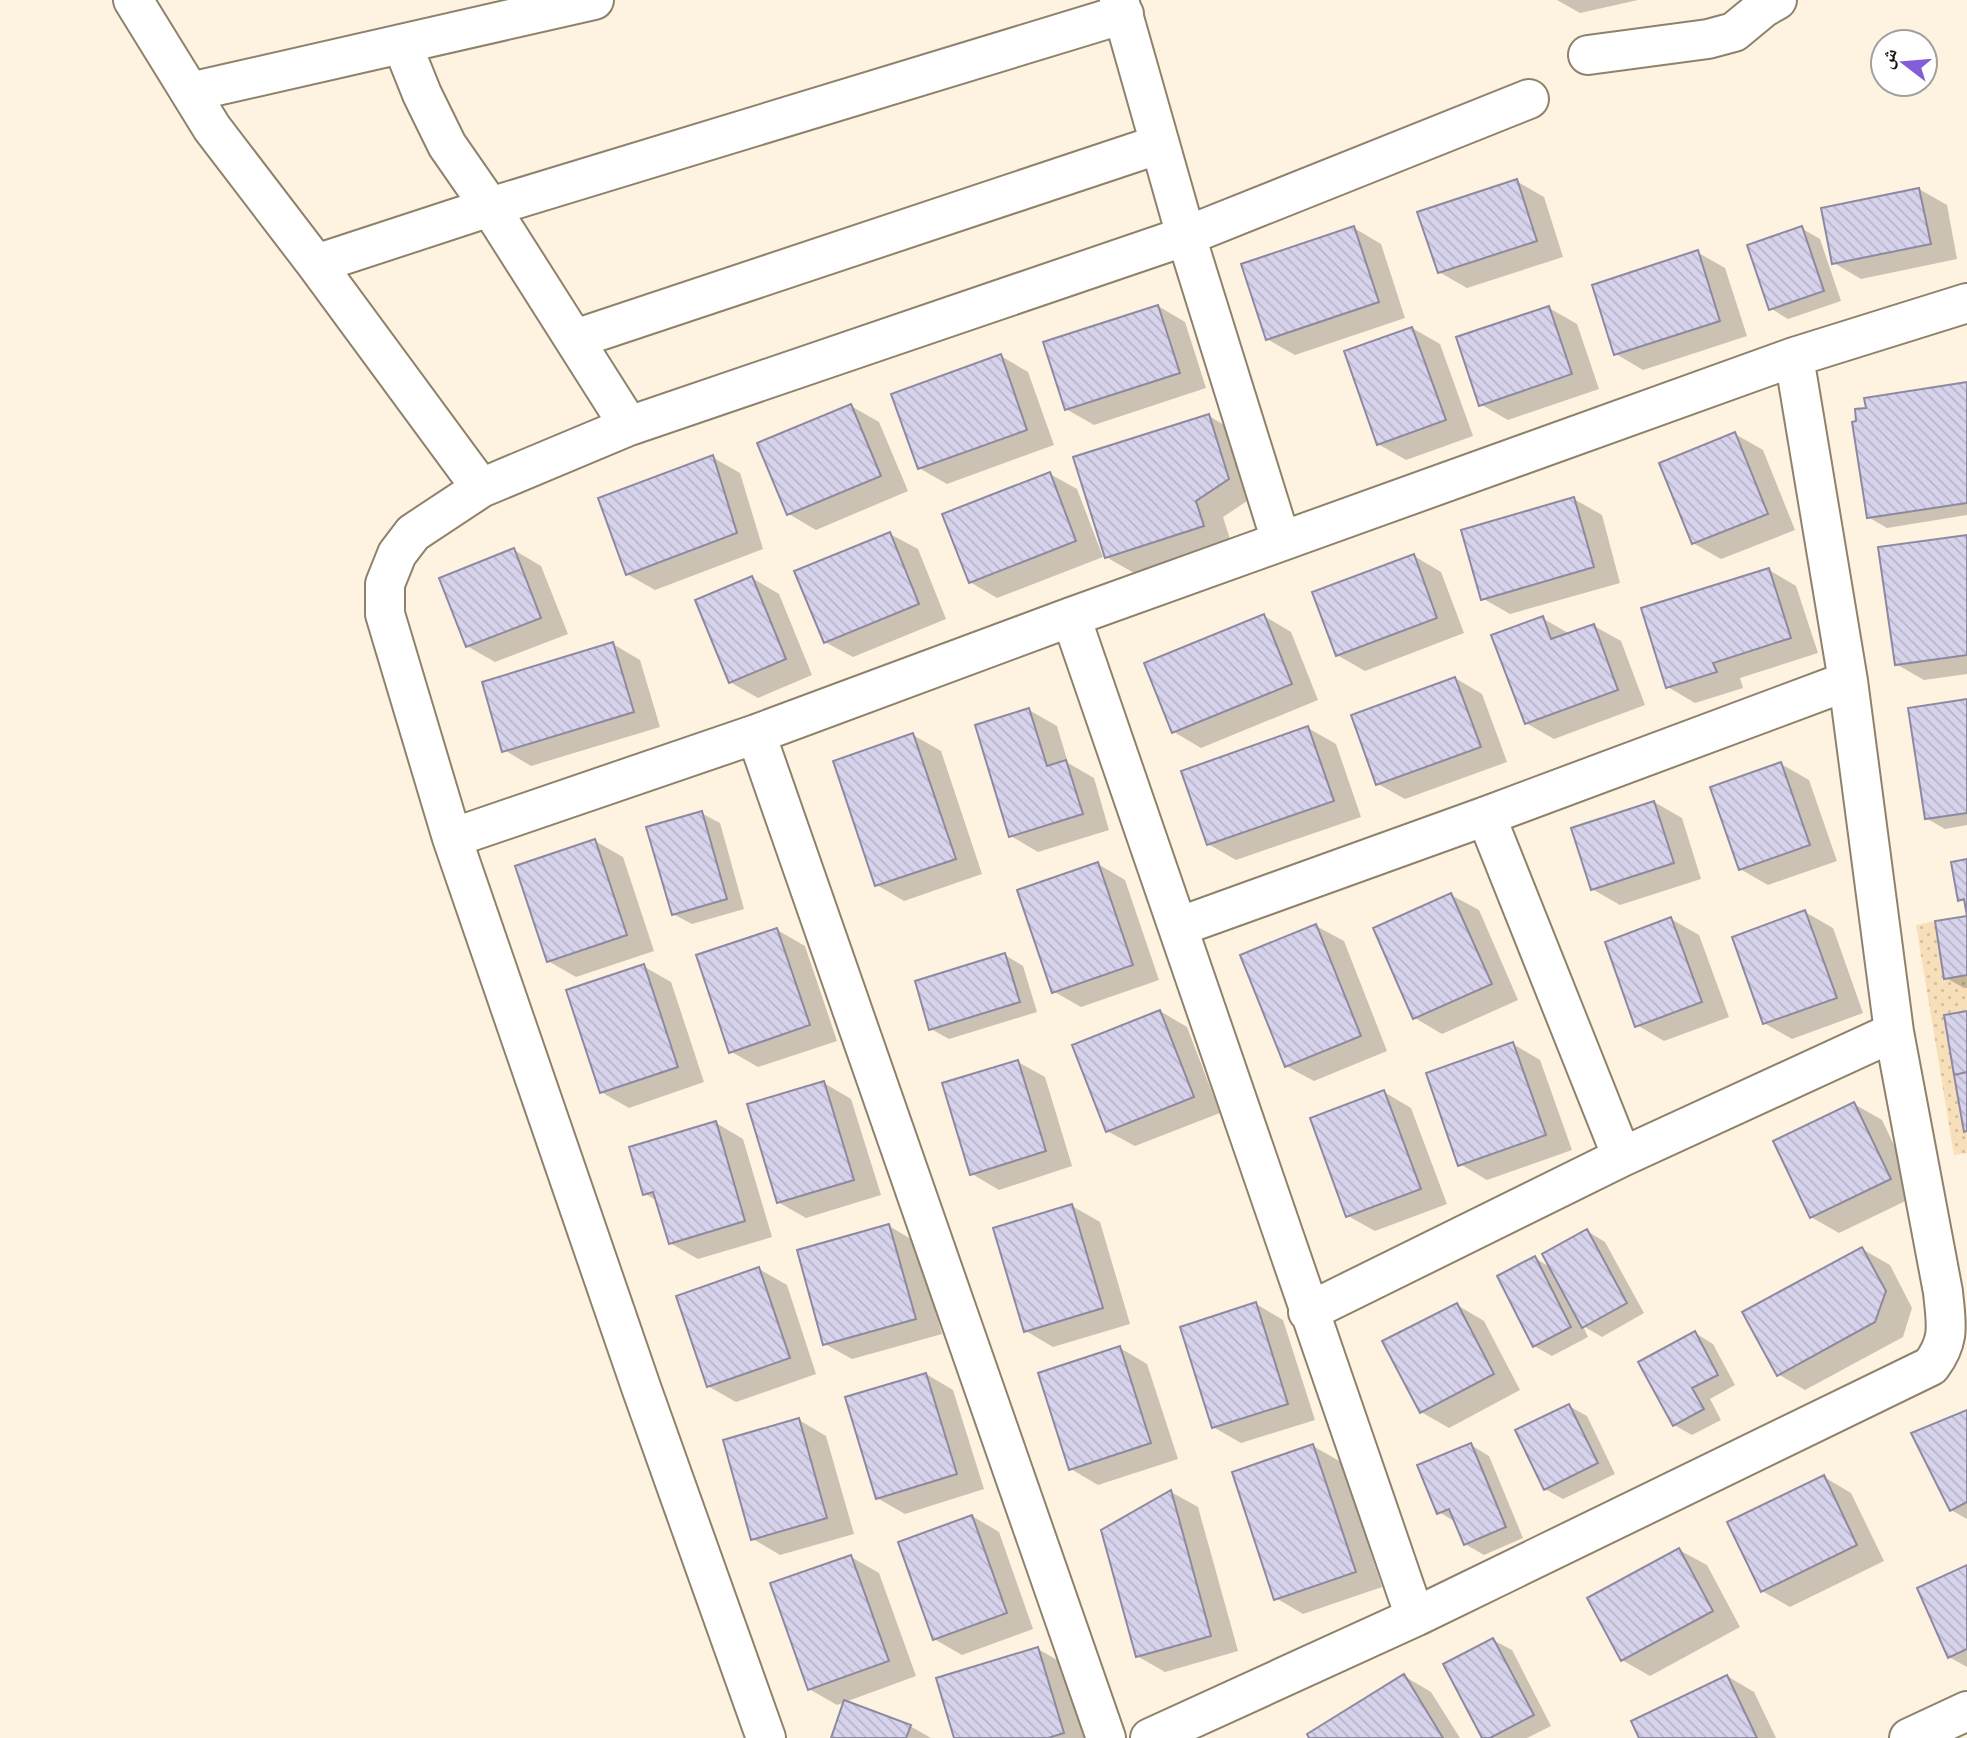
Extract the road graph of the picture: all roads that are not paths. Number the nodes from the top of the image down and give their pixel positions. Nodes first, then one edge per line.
1 (133, 0) edge
2 (594, 0) edge
3 (1777, 0) edge
4 (1122, 7) edge
5 (402, 44) junction
6 (1588, 55) dead end
7 (190, 92) junction
8 (1529, 99) dead end
9 (1160, 144) junction
10 (490, 207) junction
11 (1186, 236) junction
12 (316, 264) junction
13 (1967, 303) edge
14 (575, 340) junction
15 (1794, 357) junction
16 (629, 426) junction
17 (481, 488) junction
18 (1281, 541) junction
19 (1071, 617) junction
20 (1848, 681) junction
21 (757, 734) junction
22 (1486, 816) junction
23 (452, 838) junction
24 (1178, 927) junction
25 (1894, 1032) junction
26 (1622, 1157) junction
27 (1308, 1312) junction
28 (1415, 1617) junction
29 (1967, 1711) edge
30 (766, 1738) edge
31 (1106, 1738) edge
32 (1150, 1738) edge
33 (1909, 1738) edge

1 - 7 street
2 - 5 street
3 - 6 street
4 - 9 street
4 - 10 street
5 - 7 street
5 - 10 street
7 - 12 street
8 - 11 street
9 - 11 street
9 - 14 street
10 - 12 street
10 - 14 street
11 - 16 street
11 - 18 street
12 - 17 street
13 - 15 street
14 - 16 street
15 - 18 street
15 - 20 street
16 - 17 street
17 - 23 street
18 - 19 street
19 - 21 street
19 - 24 street
20 - 22 street
20 - 25 street
21 - 23 street
21 - 31 street
22 - 24 street
22 - 26 street
23 - 30 street
24 - 27 street
25 - 26 street
25 - 28 street
26 - 27 street
27 - 28 street
28 - 32 street
29 - 33 street

